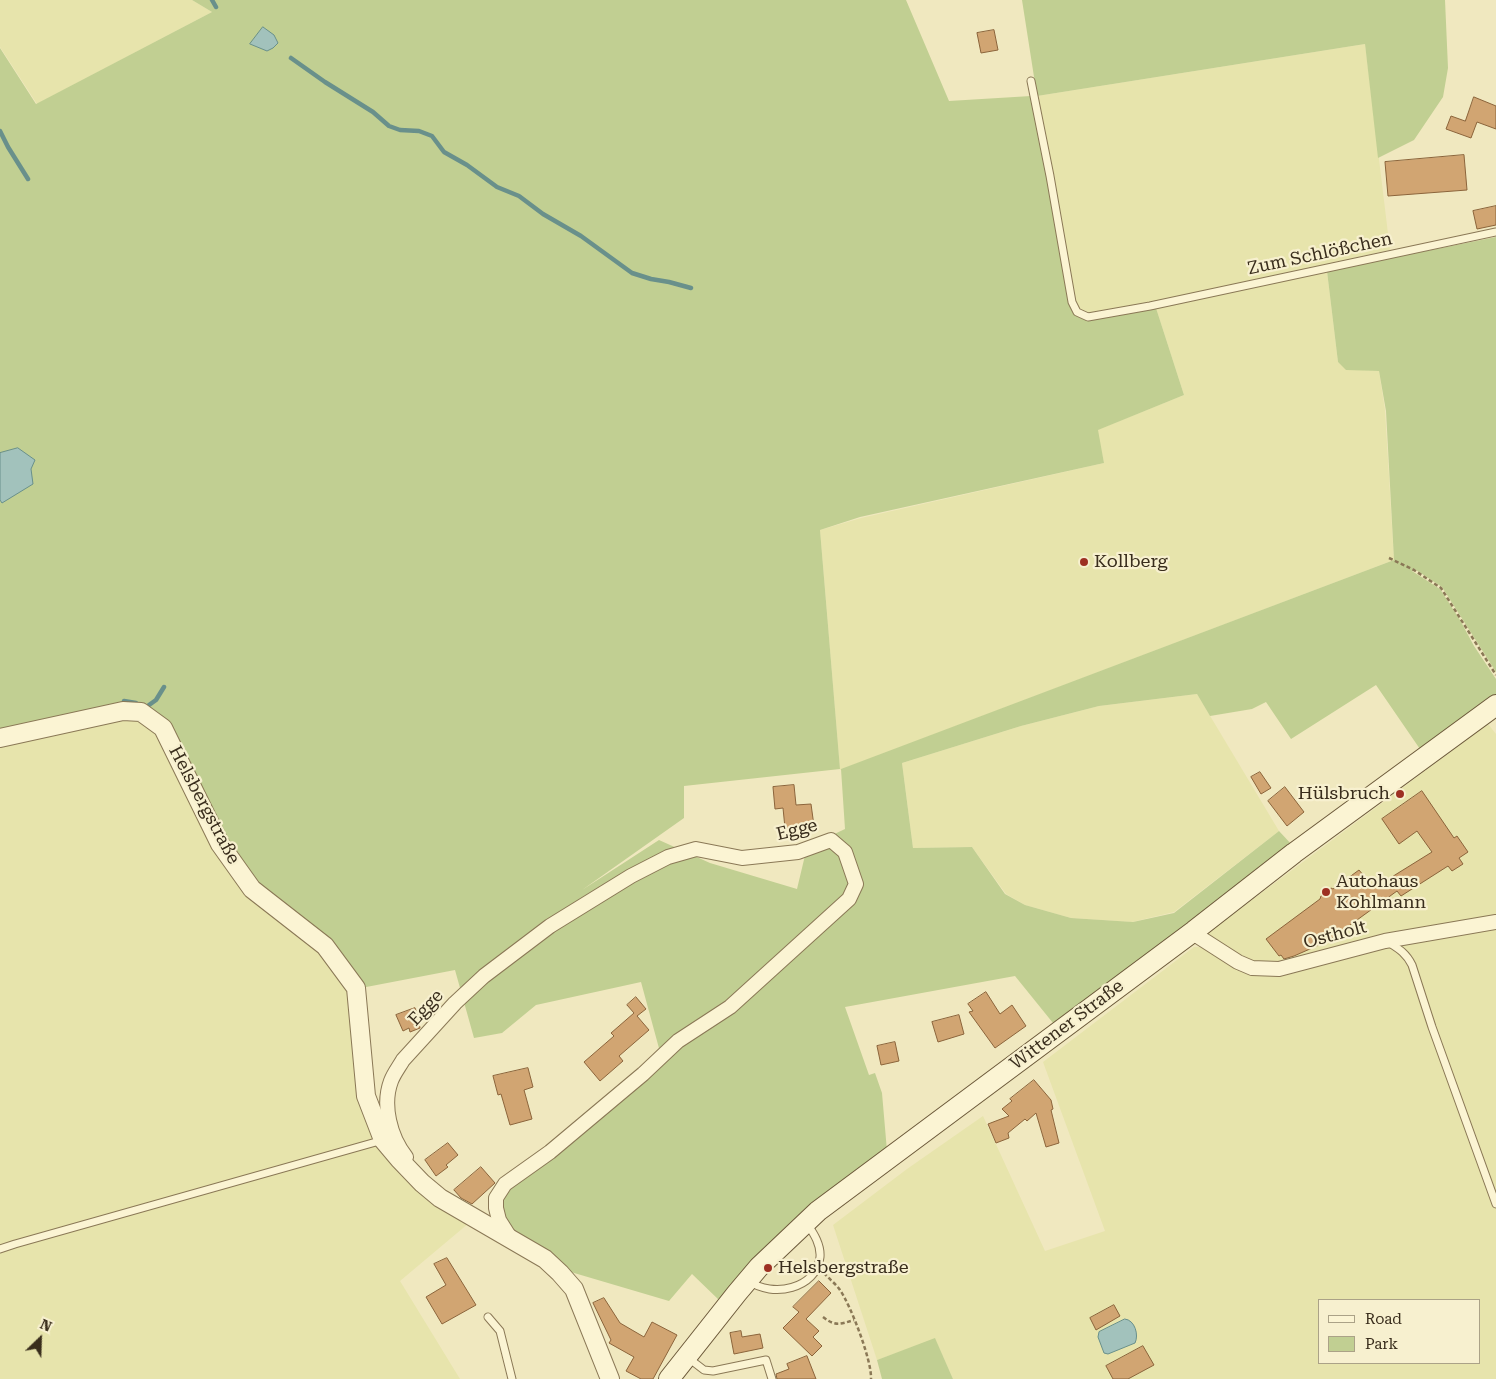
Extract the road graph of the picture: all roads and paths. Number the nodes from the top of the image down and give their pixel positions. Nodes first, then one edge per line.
1 (1031, 81) dead end
2 (1496, 232) edge
3 (1389, 558) dead end
4 (1496, 675) edge
5 (1496, 704) edge
6 (0, 738) edge
7 (1496, 922) edge
8 (1194, 931) junction
9 (1385, 941) junction
10 (383, 1140) junction
11 (422, 1183) junction
12 (1496, 1204) edge
13 (806, 1222) junction
14 (512, 1240) junction
15 (0, 1250) edge
16 (817, 1267) junction
17 (748, 1280) junction
18 (488, 1317) dead end
19 (824, 1317) dead end
20 (854, 1320) junction
21 (687, 1357) junction
22 (512, 1379) edge
23 (610, 1379) edge
24 (669, 1379) edge
25 (772, 1379) edge
26 (872, 1379) edge

1 - 2 lane, Zum Schlößchen
3 - 4 path
5 - 8 main road, Wittener Straße
6 - 10 street, Helsbergstraße
7 - 9 street, Ostholt
8 - 9 street, Ostholt
8 - 13 main road, Wittener Straße
9 - 12 lane
10 - 11 street, Helsbergstraße
10 - 15 lane
11 - 14 street, Helsbergstraße
11 - 14 street, Egge
13 - 16 lane
13 - 17 main road, Wittener Straße
14 - 23 street, Helsbergstraße
16 - 17 lane
16 - 20 path
17 - 21 main road, Wittener Straße
18 - 22 lane
19 - 20 path
20 - 26 path
21 - 24 main road, Wittener Straße
21 - 25 lane

